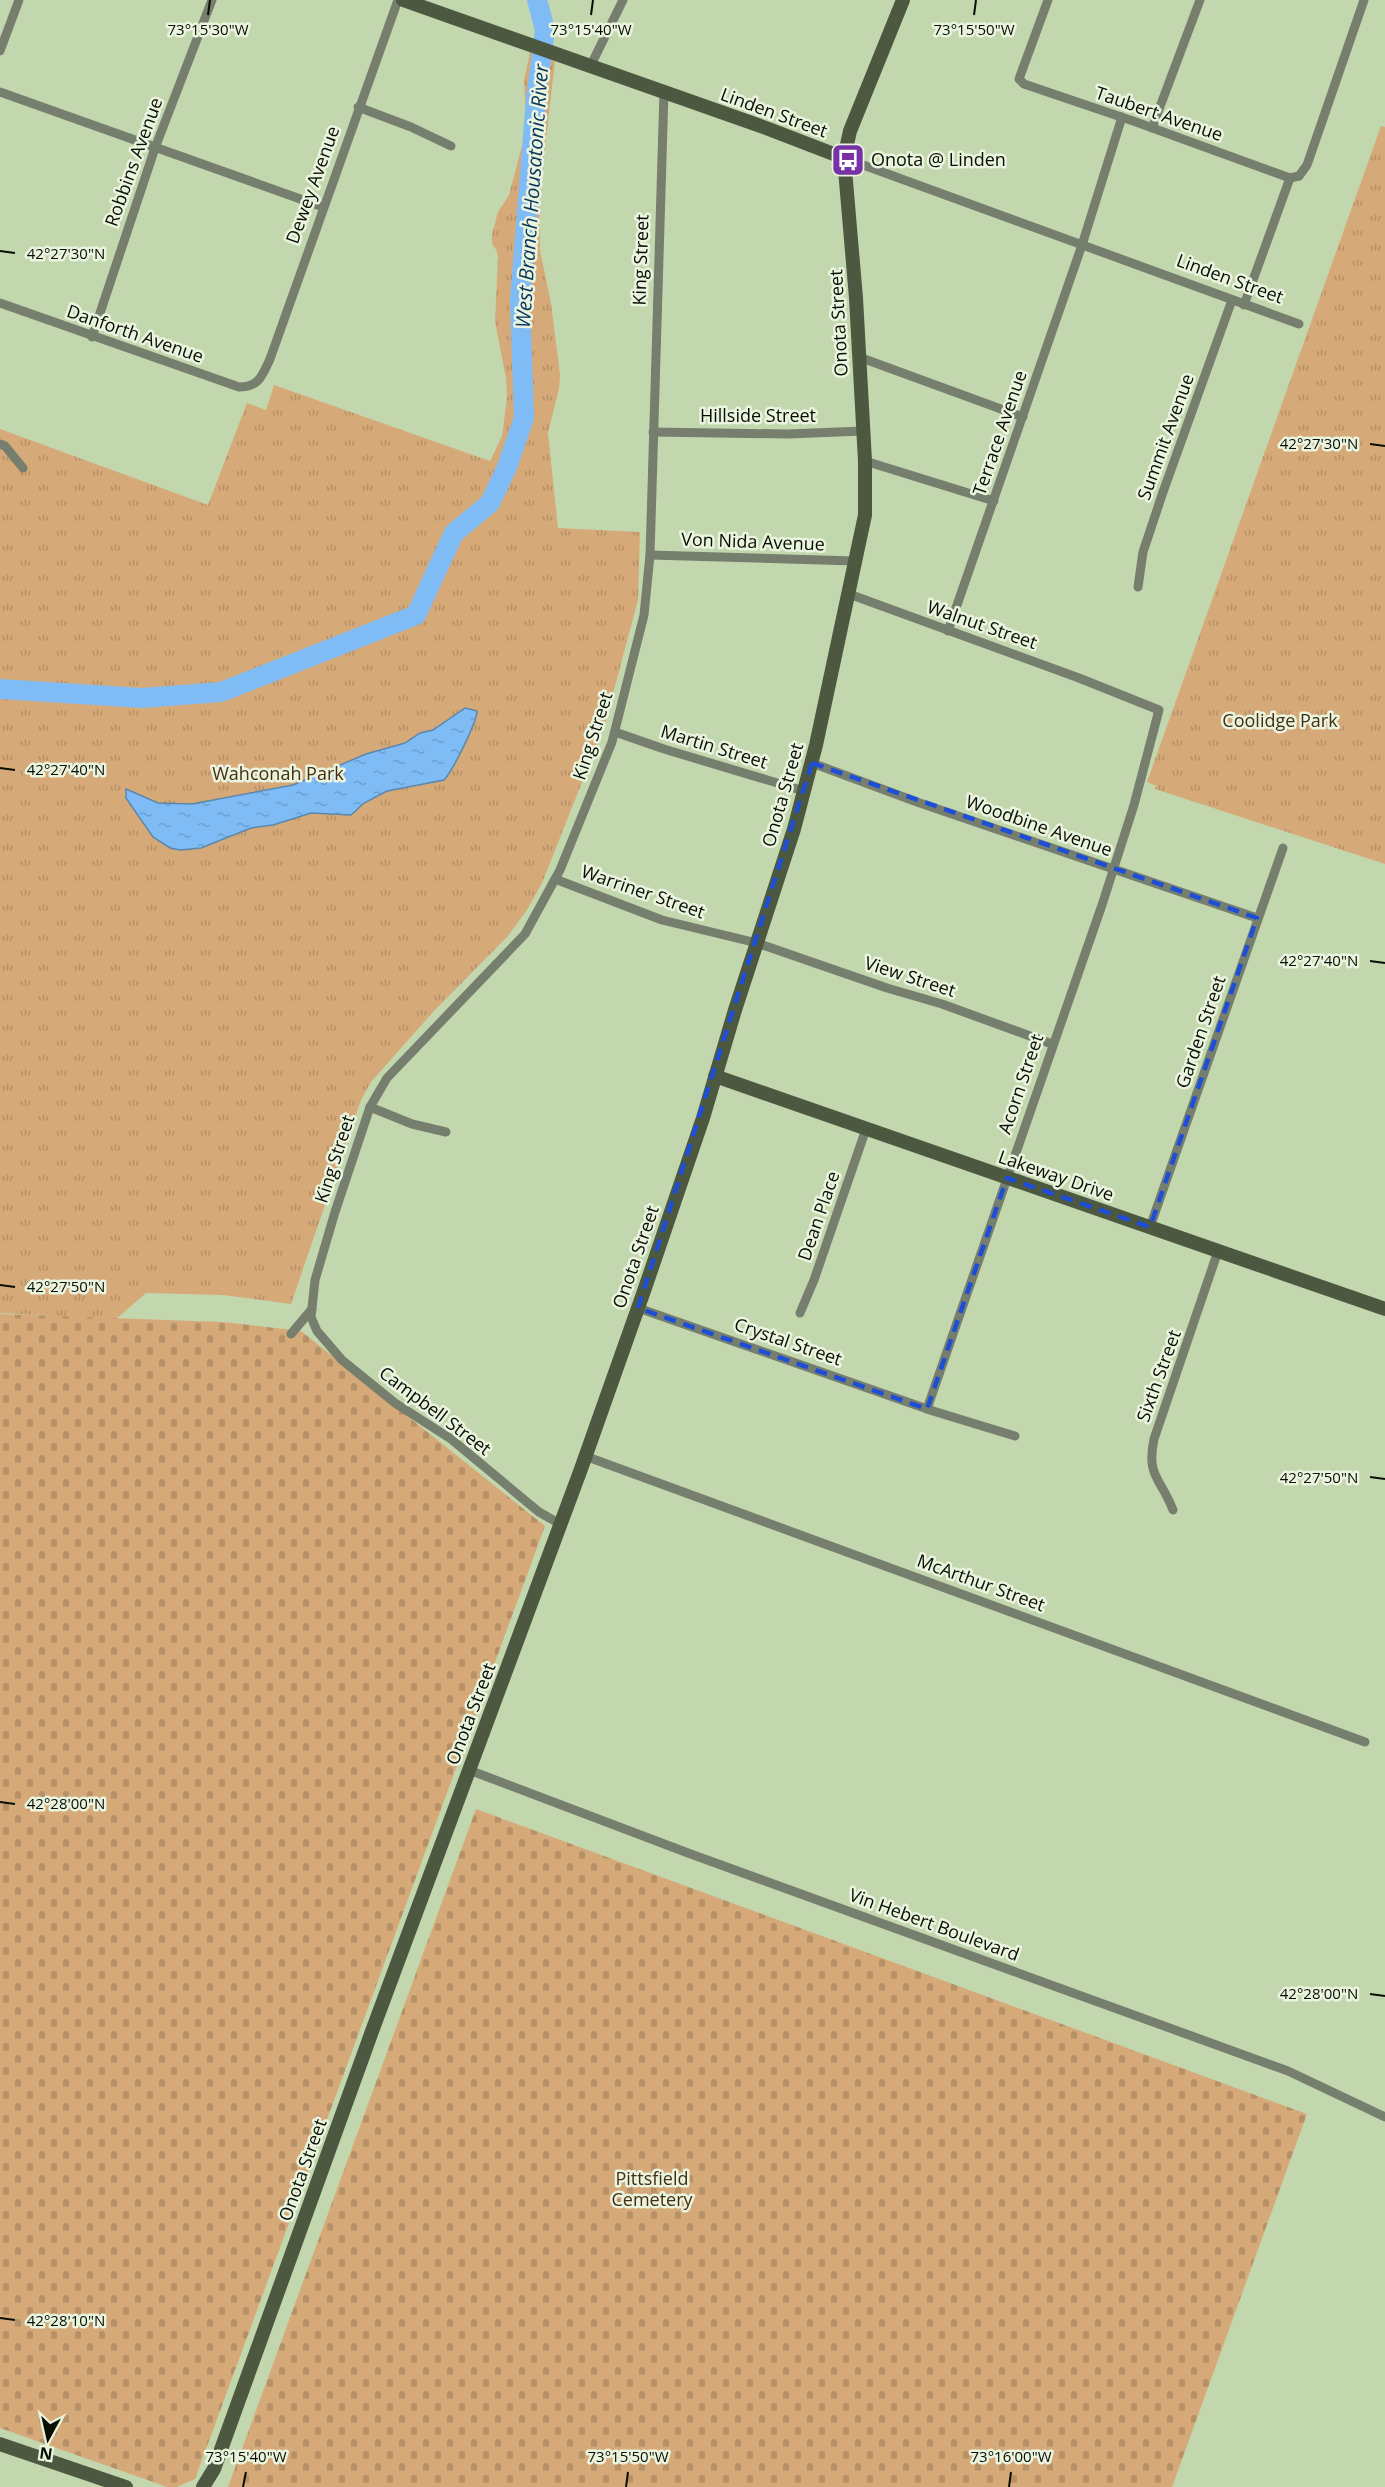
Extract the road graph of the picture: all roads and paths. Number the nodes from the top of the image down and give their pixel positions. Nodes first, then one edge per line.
1 (19, 0) edge
2 (212, 0) edge
3 (398, 0) edge
4 (404, 0) edge
5 (623, 0) edge
6 (903, 0) edge
7 (1048, 0) edge
8 (1200, 0) edge
9 (1364, 0) edge
10 (0, 51) edge
11 (590, 67) junction
12 (0, 92) edge
13 (664, 92) junction
14 (358, 107) junction
15 (1122, 117) junction
16 (1152, 128) junction
17 (451, 146) dead end
18 (155, 148) junction
19 (844, 158) junction
20 (1290, 178) junction
21 (323, 207) junction
22 (1082, 245) junction
23 (1232, 300) junction
24 (0, 303) edge
25 (1244, 305) junction
26 (1299, 324) dead end
27 (92, 337) junction
28 (859, 357) junction
29 (259, 381) joint
30 (1023, 417) junction
31 (863, 431) junction
32 (653, 432) junction
33 (0, 444) edge
34 (865, 461) junction
35 (22, 468) dead end
36 (994, 501) junction
37 (650, 555) junction
38 (855, 561) junction
39 (1138, 587) dead end
40 (849, 594) junction
41 (948, 631) junction
42 (615, 732) junction
43 (812, 763) junction
44 (804, 791) junction
45 (1135, 803) joint
46 (1283, 848) dead end
47 (1113, 869) junction
48 (555, 879) junction
49 (1257, 918) junction
50 (756, 943) junction
51 (1052, 1044) junction
52 (715, 1076) junction
53 (370, 1107) junction
54 (866, 1129) junction
55 (446, 1132) dead end
56 (1007, 1178) junction
57 (1150, 1227) junction
58 (1218, 1251) junction
59 (638, 1308) junction
60 (312, 1309) junction
61 (1385, 1309) edge
62 (800, 1313) dead end
63 (291, 1334) dead end
64 (927, 1409) junction
65 (1016, 1436) dead end
66 (585, 1456) junction
67 (1173, 1510) dead end
68 (560, 1524) junction
69 (1365, 1742) dead end
70 (468, 1770) junction
71 (1385, 2117) edge
72 (0, 2444) edge
73 (126, 2487) edge
74 (203, 2487) edge

1 - 10 street
2 - 18 street, Robbins Avenue
3 - 14 street, Dewey Avenue
4 - 11 street, Linden Street
5 - 11 street
6 - 19 street, Onota Street
7 - 15 street, Taubert Avenue
8 - 16 street
9 - 20 street
11 - 13 street, Linden Street
12 - 18 street
13 - 19 street, Linden Street
13 - 32 street, King Street
14 - 17 street
14 - 21 street, Dewey Avenue
15 - 16 street, Taubert Avenue
15 - 22 street, Terrace Avenue
16 - 20 street, Taubert Avenue
18 - 21 street
18 - 27 street, Robbins Avenue
19 - 22 street, Linden Street
19 - 28 street, Onota Street
20 - 25 street
21 - 29 street, Dewey Avenue
22 - 23 street, Linden Street
22 - 30 street, Terrace Avenue
23 - 25 street, Linden Street
23 - 39 street, Summit Avenue
24 - 27 street, Danforth Avenue
25 - 26 street, Linden Street
27 - 29 street, Danforth Avenue
28 - 30 street
28 - 31 street, Onota Street
30 - 36 street, Terrace Avenue
31 - 32 street, Hillside Street
31 - 34 street, Onota Street
32 - 37 street, King Street
33 - 35 street
34 - 36 street
34 - 38 street, Onota Street
36 - 41 street, Terrace Avenue
37 - 38 street, Von Nida Avenue
37 - 42 street, King Street
38 - 40 street, Onota Street
40 - 41 street, Walnut Street
40 - 43 street, Onota Street
41 - 45 street, Walnut Street
42 - 44 street, Martin Street
42 - 48 street, King Street
43 - 44 street, Onota Street
43 - 47 street, Woodbine Avenue
44 - 50 street, Onota Street
45 - 47 street, Acorn Street
46 - 49 street, Garden Street
47 - 49 street, Woodbine Avenue
47 - 51 street, Acorn Street
48 - 50 street, Warriner Street
48 - 53 street, King Street
49 - 57 street, Garden Street
50 - 51 street, View Street
50 - 52 street, Onota Street
51 - 56 street, Acorn Street
52 - 54 street, Lakeway Drive
52 - 59 street, Onota Street
53 - 55 street
53 - 60 street, King Street
54 - 56 street, Lakeway Drive
54 - 62 street, Dean Place
56 - 57 street, Lakeway Drive
56 - 64 street, Acorn Street
57 - 58 street, Lakeway Drive
58 - 61 street, Lakeway Drive
58 - 67 street, Sixth Street
59 - 64 street, Crystal Street
59 - 66 street, Onota Street
60 - 63 street
60 - 68 street, Campbell Street
64 - 65 street, Crystal Street
66 - 68 street, Onota Street
66 - 69 street, McArthur Street
68 - 70 street, Onota Street
70 - 71 street, Vin Hebert Boulevard
70 - 74 street, Onota Street
72 - 73 street

